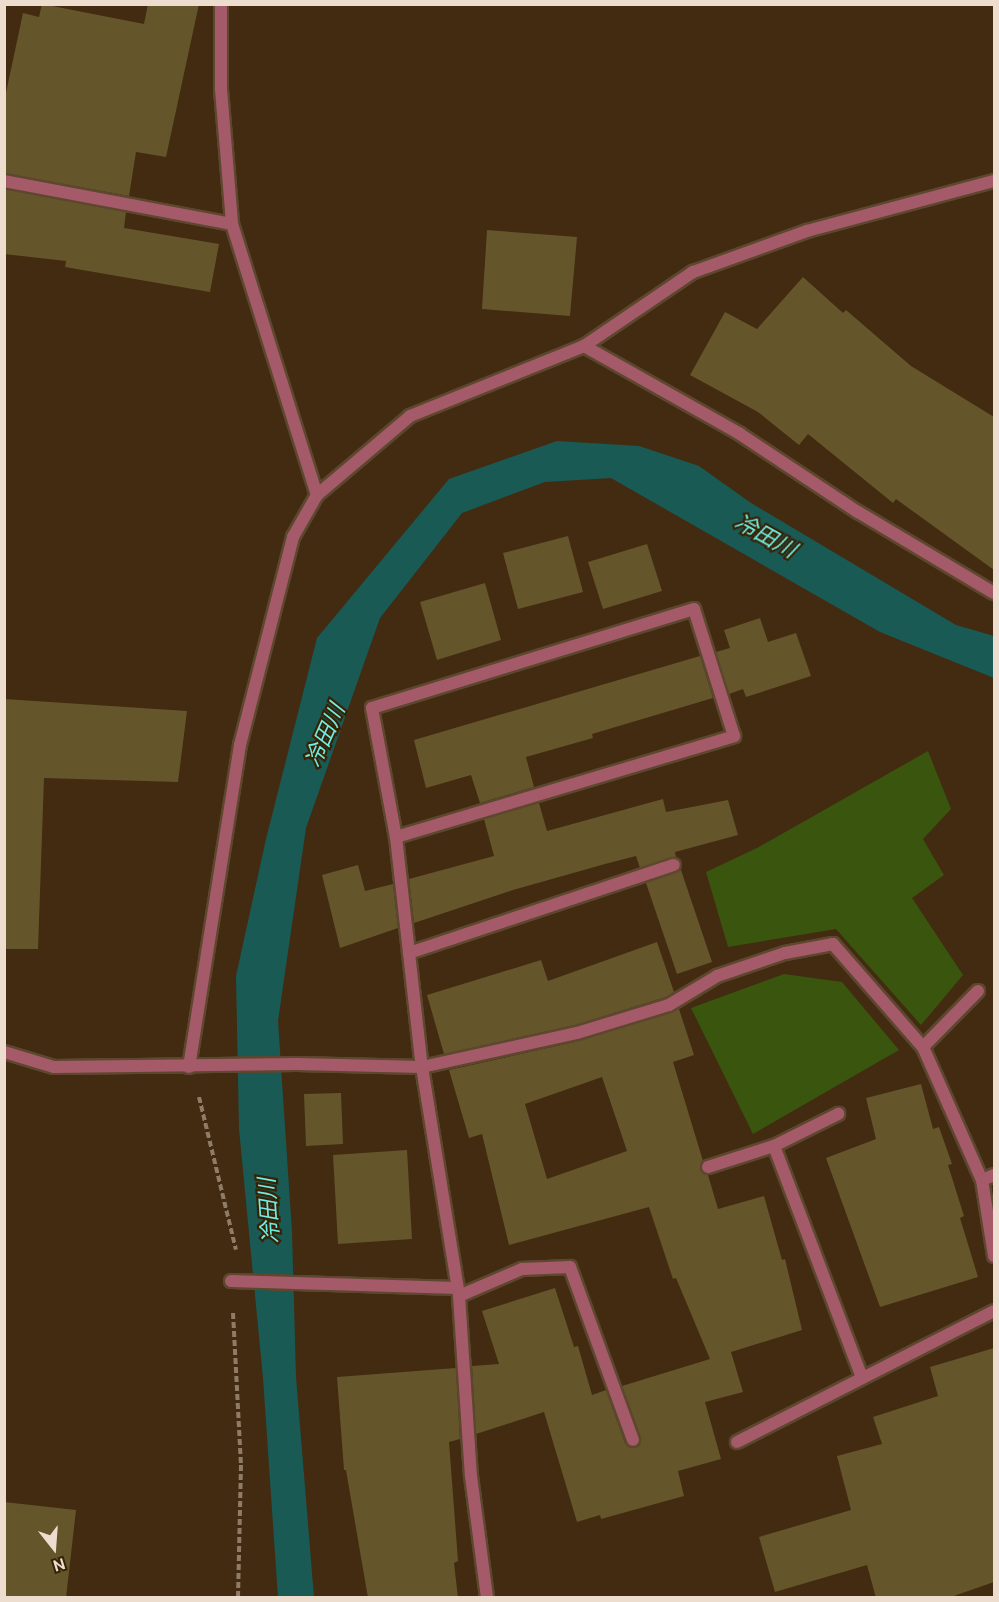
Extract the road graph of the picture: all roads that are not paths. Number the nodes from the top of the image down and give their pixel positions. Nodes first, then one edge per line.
1 (221, 4) edge
2 (4, 181) edge
3 (994, 181) edge
4 (232, 224) junction
5 (584, 346) junction
6 (317, 495) junction
7 (994, 593) edge
8 (396, 837) junction
9 (674, 865) dead end
10 (409, 953) junction
11 (978, 991) dead end
12 (923, 1047) junction
13 (4, 1052) edge
14 (189, 1067) junction
15 (422, 1067) junction
16 (838, 1114) dead end
17 (774, 1146) junction
18 (708, 1167) dead end
19 (994, 1175) edge
20 (982, 1180) junction
21 (994, 1256) edge
22 (231, 1281) road end
23 (458, 1292) junction
24 (994, 1311) edge
25 (862, 1378) junction
26 (633, 1440) dead end
27 (737, 1442) dead end
28 (487, 1598) edge

1 - 4 street
2 - 4 street
3 - 5 street
4 - 6 street
5 - 6 street
5 - 7 street
6 - 14 street
8 - 8 street
8 - 10 street
9 - 10 street
10 - 15 street
11 - 12 street
12 - 15 street
12 - 20 street
13 - 14 street
14 - 15 street
15 - 23 street
16 - 17 street
17 - 18 street
17 - 25 street
19 - 20 street
20 - 21 street
22 - 23 street
23 - 26 street
23 - 28 street
24 - 25 street
25 - 27 street

